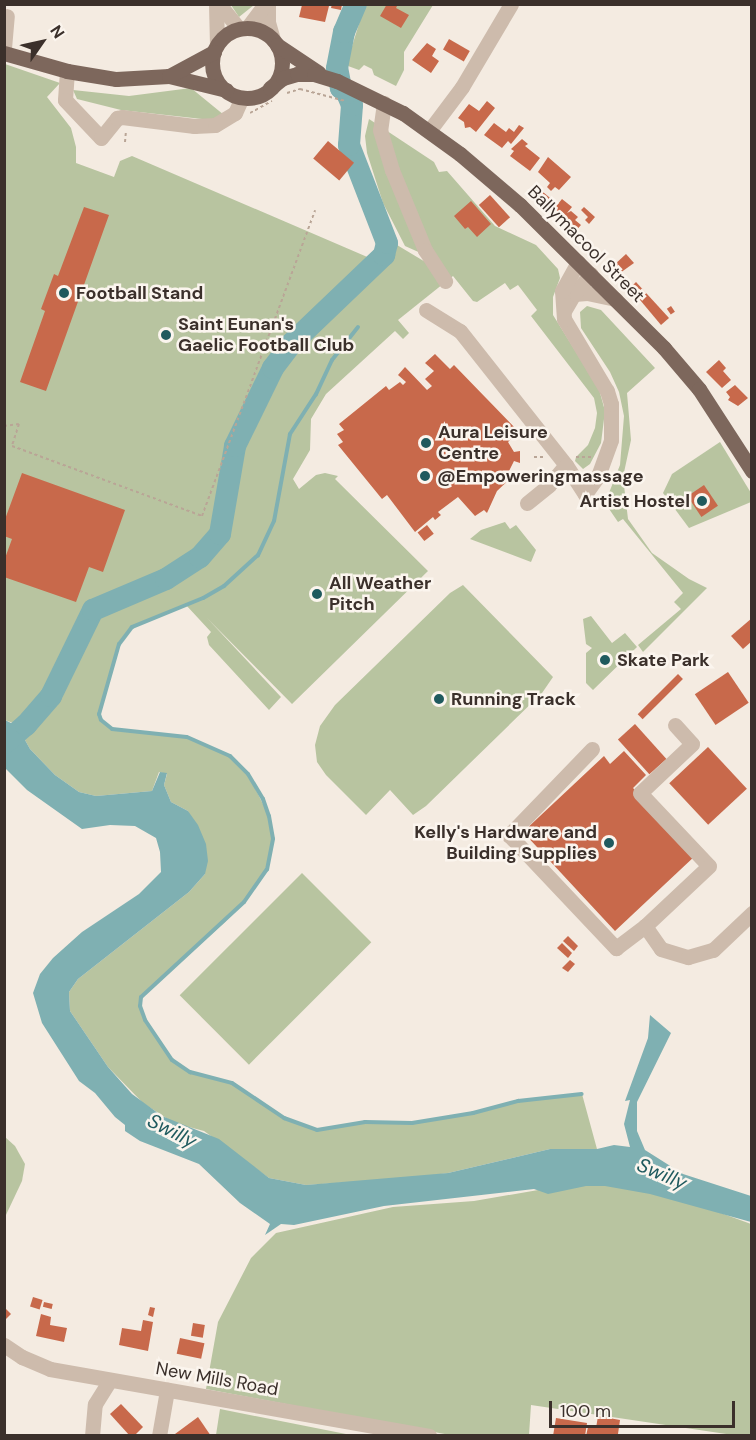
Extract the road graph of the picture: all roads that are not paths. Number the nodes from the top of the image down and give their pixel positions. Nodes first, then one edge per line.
1 (218, 4) edge
2 (267, 4) edge
3 (511, 4) edge
4 (7, 16) dead end
5 (243, 28) junction
6 (275, 43) junction
7 (4, 48) edge
8 (215, 48) junction
9 (4, 53) edge
10 (68, 71) junction
11 (169, 76) junction
12 (336, 81) junction
13 (270, 88) junction
14 (226, 90) junction
15 (242, 97) junction
16 (384, 103) junction
17 (429, 131) junction
18 (578, 262) junction
19 (591, 274) junction
20 (446, 281) dead end
21 (574, 294) junction
22 (615, 299) junction
23 (426, 310) dead end
24 (564, 311) junction
25 (566, 465) junction
26 (601, 465) junction
27 (752, 471) edge
28 (576, 481) junction
29 (527, 503) dead end
30 (675, 725) dead end
31 (592, 749) dead end
32 (752, 913) edge
33 (645, 926) junction
34 (4, 1345) edge
35 (110, 1380) junction
36 (167, 1390) junction
37 (92, 1436) edge
38 (159, 1436) edge
39 (429, 1436) edge

1 - 5 street
1 - 8 street
2 - 5 street
2 - 6 street
3 - 17 street
4 - 7 street
5 - 6 main road
5 - 8 main road
6 - 12 main road
6 - 13 main road
8 - 11 main road
8 - 14 main road
9 - 10 main road
10 - 11 main road
10 - 15 street
11 - 14 main road
12 - 13 main road
12 - 16 main road, Ballymacool Street
13 - 15 main road
14 - 15 main road
16 - 17 main road, Ballymacool Street
16 - 20 street
17 - 18 main road, Ballymacool Street
18 - 19 main road, Ballymacool Street
18 - 24 street
19 - 21 street
19 - 22 main road, Ballymacool Street
21 - 22 street
21 - 24 street
22 - 27 main road, Ballymacool Street
23 - 25 street
24 - 26 street
25 - 28 street
25 - 29 street
26 - 28 street
26 - 28 street
30 - 33 street
31 - 33 street
32 - 33 street
34 - 35 street, New Mills Road
35 - 36 street, New Mills Road
35 - 37 street
36 - 38 street
36 - 39 street, New Mills Road

